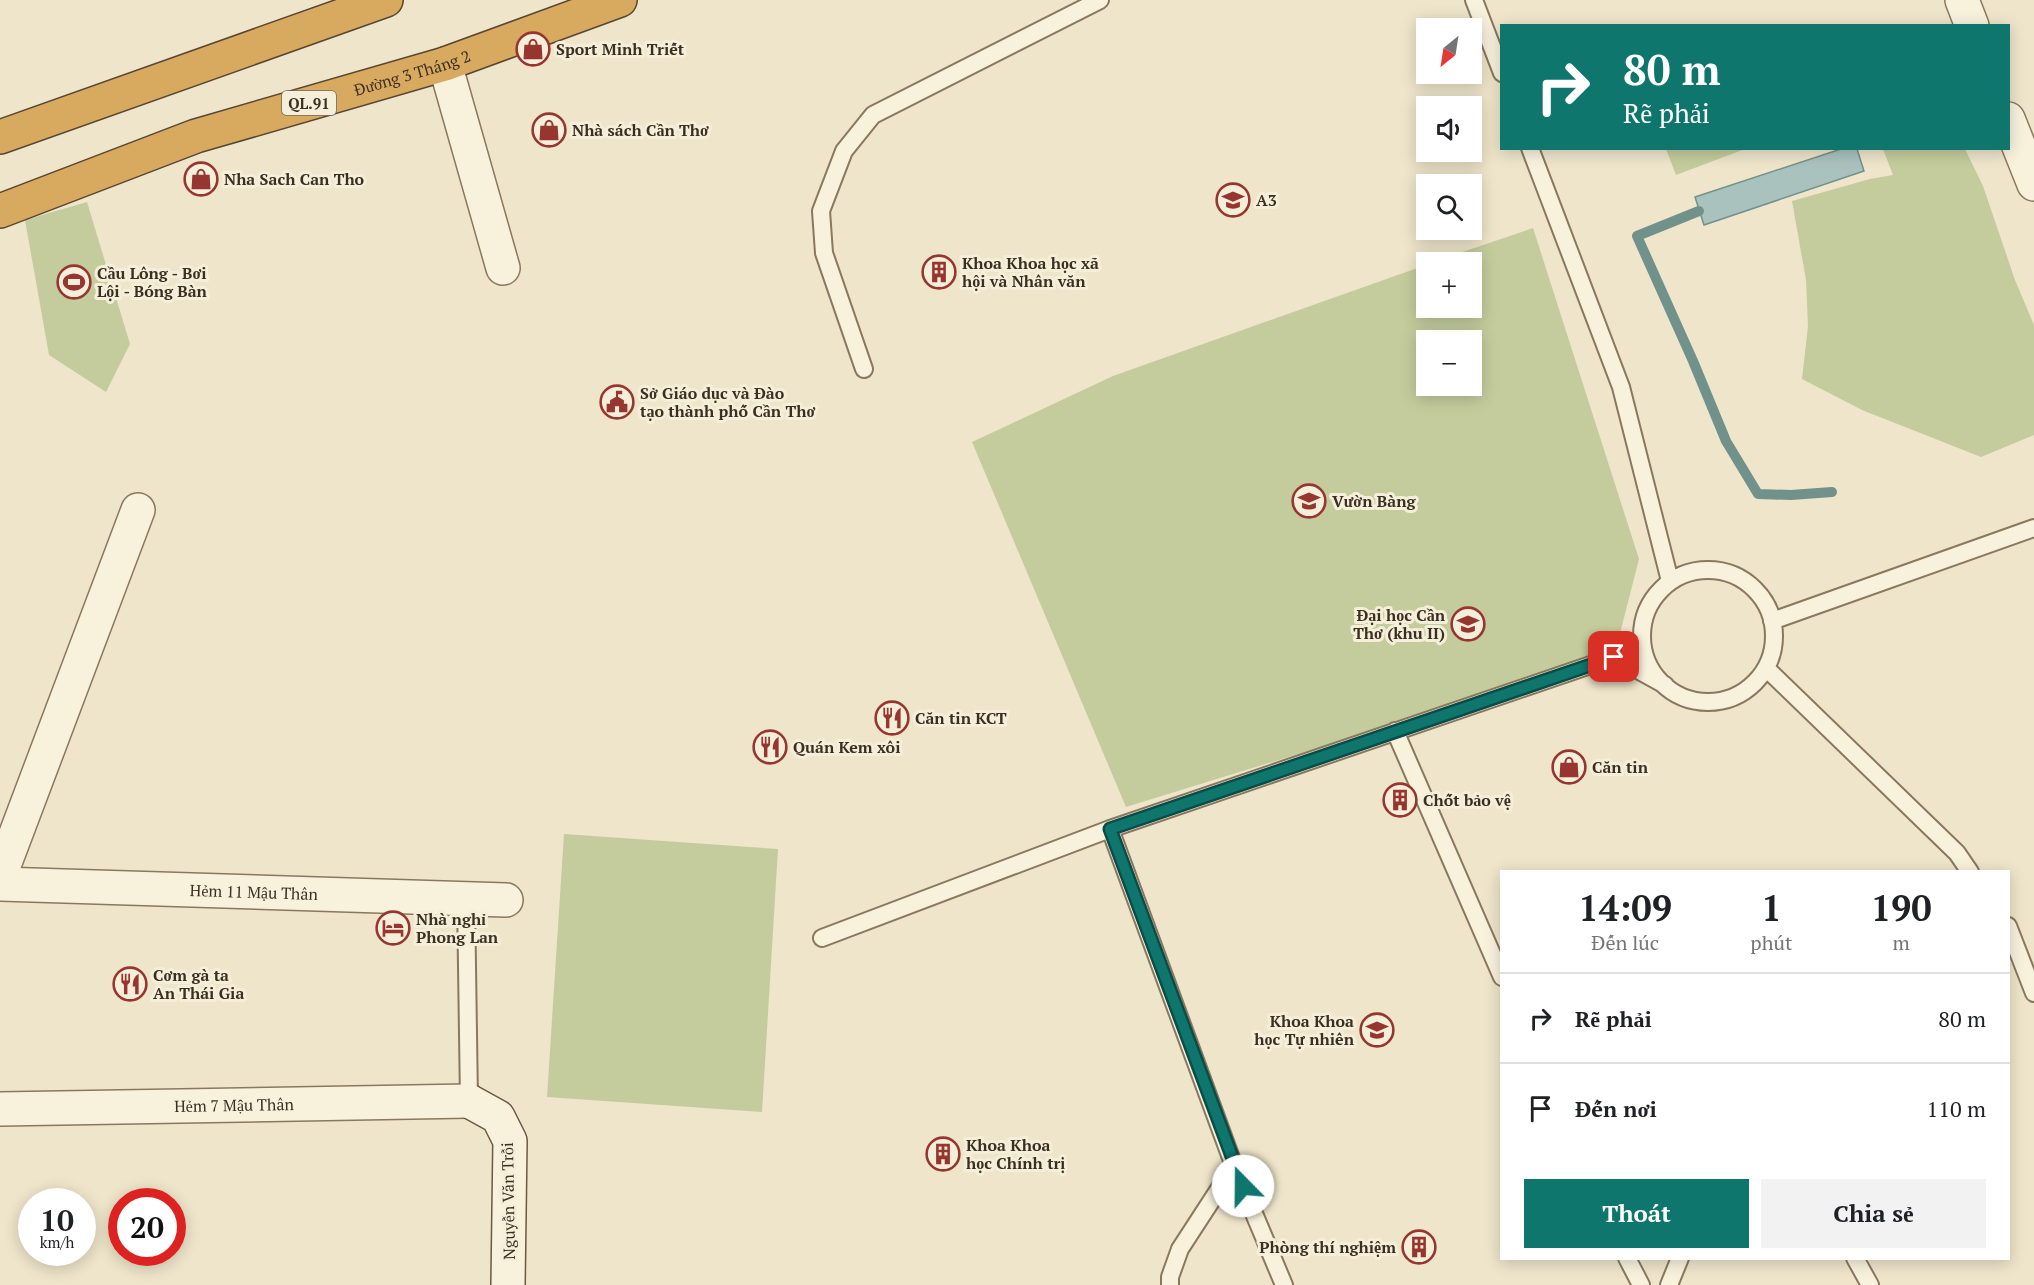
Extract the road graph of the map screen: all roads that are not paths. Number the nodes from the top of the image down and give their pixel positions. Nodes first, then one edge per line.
1 (386, 0) edge
2 (620, 0) edge
3 (1100, 0) edge
4 (1474, 0) edge
5 (1962, 0) edge
6 (1971, 24) edge
7 (445, 64) junction
8 (1500, 68) edge
9 (2010, 124) edge
10 (0, 137) edge
11 (1531, 150) edge
12 (2034, 184) edge
13 (0, 211) edge
14 (503, 268) dead end
15 (864, 369) dead end
16 (138, 510) dead end
17 (2034, 528) edge
18 (1670, 581) junction
19 (1772, 621) junction
20 (1766, 668) junction
21 (1665, 685) junction
22 (1395, 731) junction
23 (1110, 829) junction
24 (1968, 870) edge
25 (0, 876) edge
26 (0, 884) edge
27 (466, 898) junction
28 (506, 900) dead end
29 (2010, 931) edge
30 (822, 938) dead end
31 (1500, 971) edge
32 (2034, 993) edge
33 (469, 1101) junction
34 (0, 1109) edge
35 (1234, 1166) junction
36 (1628, 1260) edge
37 (1679, 1260) edge
38 (1856, 1260) edge
39 (508, 1285) edge
40 (1170, 1285) edge
41 (1284, 1285) edge
42 (1641, 1285) edge
43 (1669, 1285) edge
44 (1870, 1285) edge

1 - 10 highway
2 - 7 highway, Đường 3 Tháng 2 / QL.91
3 - 15 lane
4 - 8 lane
5 - 6 street
7 - 13 highway, Đường 3 Tháng 2 / QL.91
7 - 14 street
9 - 12 street
11 - 18 lane
16 - 25 street
17 - 19 lane
18 - 19 lane
18 - 21 lane
19 - 20 lane
20 - 21 lane
20 - 24 lane
21 - 22 lane
22 - 23 lane
22 - 31 lane
23 - 30 lane
23 - 35 lane
26 - 27 street, Hẻm 11 Mậu Thân
27 - 28 street, Hẻm 11 Mậu Thân
27 - 33 lane
29 - 32 lane
33 - 34 street, Hẻm 7 Mậu Thân
33 - 39 street, Nguyễn Văn Trỗi
35 - 40 lane
35 - 41 lane
36 - 42 lane
37 - 43 lane
38 - 44 lane

